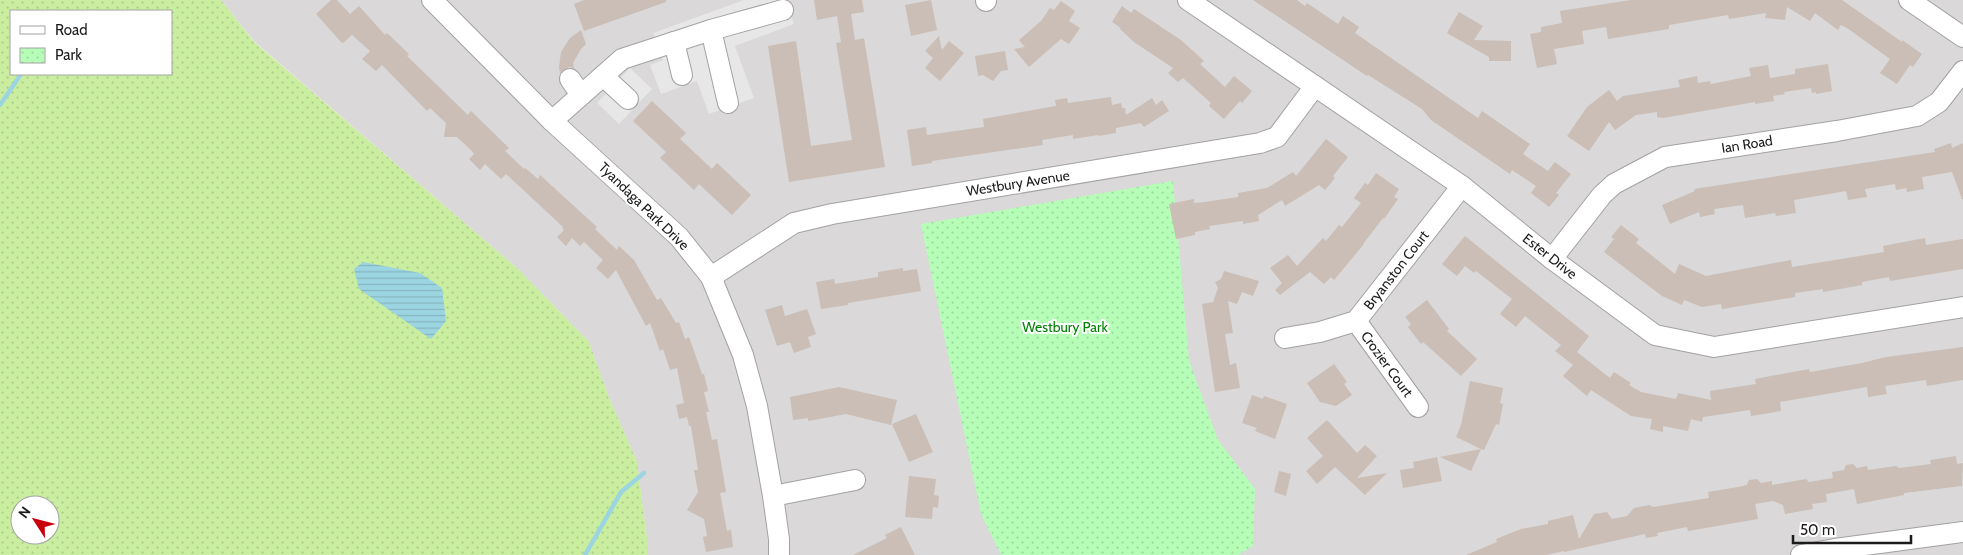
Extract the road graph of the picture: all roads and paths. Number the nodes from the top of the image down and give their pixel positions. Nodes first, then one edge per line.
1 (432, 0) edge
2 (1188, 0) edge
3 (1909, 0) edge
4 (783, 10) dead end
5 (711, 30) junction
6 (1963, 37) edge
7 (674, 42) junction
8 (1963, 71) edge
9 (682, 75) dead end
10 (603, 76) junction
11 (1316, 86) junction
12 (628, 100) dead end
13 (728, 103) dead end
14 (552, 121) junction
15 (1462, 186) junction
16 (1552, 259) junction
17 (711, 277) junction
18 (1963, 307) edge
19 (1356, 321) junction
20 (1285, 338) dead end
21 (1418, 407) dead end
22 (855, 480) dead end
23 (773, 496) junction
24 (1963, 532) edge
25 (779, 555) edge
26 (1800, 555) edge

1 - 14 street, Tyandaga Park Drive
2 - 11 street, Ester Drive
3 - 6 street
4 - 5 street
5 - 7 street
5 - 13 street
7 - 9 street
7 - 10 street
8 - 16 street, Ian Road
10 - 12 street
10 - 14 street
11 - 15 street, Ester Drive
11 - 17 street, Westbury Avenue
14 - 17 street, Tyandaga Park Drive
15 - 16 street, Ester Drive
15 - 19 street, Bryanston Court
16 - 18 street, Ester Drive
17 - 23 street, Tyandaga Park Drive
19 - 20 street, Bryanston Court
19 - 21 street, Crozier Court
22 - 23 street
23 - 25 street, Tyandaga Park Drive
24 - 26 street

